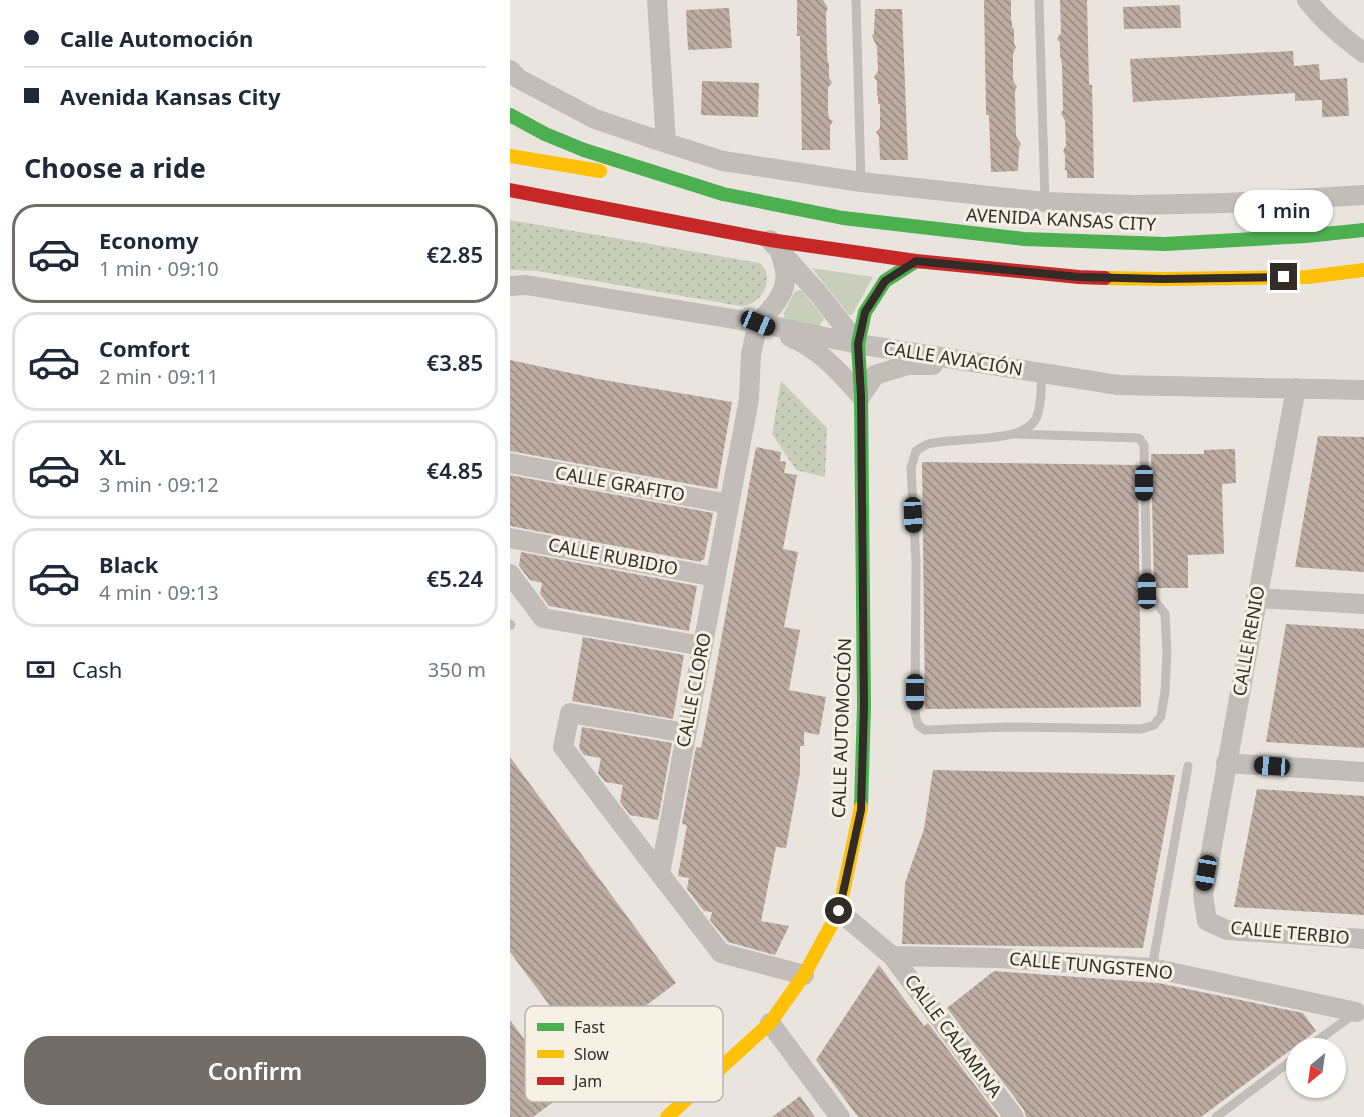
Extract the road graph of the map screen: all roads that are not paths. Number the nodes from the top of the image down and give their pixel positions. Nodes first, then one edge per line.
1 (657, 0) edge
2 (856, 0) edge
3 (1040, 0) edge
4 (1307, 0) edge
5 (1364, 53) edge
6 (510, 70) edge
7 (510, 115) edge
8 (666, 143) junction
9 (510, 156) edge
10 (861, 182) junction
11 (510, 190) edge
12 (723, 194) junction
13 (1364, 195) edge
14 (1045, 202) junction
15 (1364, 230) edge
16 (775, 246) junction
17 (916, 261) junction
18 (1364, 270) edge
19 (510, 286) edge
20 (758, 323) junction
21 (858, 344) junction
22 (986, 364) junction
23 (1042, 373) junction
24 (1296, 388) junction
25 (1364, 390) edge
26 (861, 396) junction
27 (1016, 434) junction
28 (510, 463) edge
29 (729, 504) junction
30 (510, 538) edge
31 (510, 574) edge
32 (715, 577) junction
33 (1256, 598) junction
34 (1364, 604) edge
35 (702, 646) junction
36 (686, 733) junction
37 (1226, 763) junction
38 (1188, 766) dead end
39 (1364, 772) edge
40 (660, 874) junction
41 (1203, 895) joint
42 (839, 911) junction
43 (1364, 939) edge
44 (892, 956) junction
45 (1152, 968) junction
46 (804, 975) junction
47 (1356, 1012) joint
48 (771, 1023) junction
49 (1321, 1038) edge
50 (1286, 1064) edge
51 (723, 1066) edge
52 (684, 1102) edge
53 (667, 1117) edge
54 (840, 1117) edge
55 (1014, 1117) edge
56 (1216, 1117) edge

1 - 8 street
2 - 10 lane
3 - 14 lane
4 - 5 street
6 - 8 street
7 - 12 main road
8 - 10 street
9 - 12 main road
10 - 14 street
11 - 16 main road
12 - 15 main road, AVENIDA KANSAS CITY
13 - 14 street
16 - 17 main road
16 - 20 street
16 - 21 street
17 - 18 main road
17 - 21 main road, CALLE AUTOMOCIÓN
19 - 20 street, CALLE AVIACIÓN
20 - 21 street, CALLE AVIACIÓN
20 - 26 street
20 - 29 street, CALLE CLORO
21 - 22 street, CALLE AVIACIÓN
21 - 26 main road, CALLE AUTOMOCIÓN
22 - 23 street, CALLE AVIACIÓN
22 - 26 street
23 - 24 street, CALLE AVIACIÓN
23 - 27 lane
24 - 25 street, CALLE AVIACIÓN
24 - 33 street, CALLE RENIO
26 - 42 main road, CALLE AUTOMOCIÓN
27 - 27 lane
28 - 29 street, CALLE GRAFITO
29 - 32 street, CALLE CLORO
30 - 32 street, CALLE RUBIDIO
31 - 35 street
32 - 35 street, CALLE CLORO
33 - 34 street
33 - 37 street, CALLE RENIO
35 - 36 street, CALLE CLORO
36 - 40 street, CALLE CLORO
36 - 40 street
37 - 39 street
37 - 41 street, CALLE RENIO
38 - 45 lane
40 - 46 street
41 - 43 street, CALLE TERBIO
42 - 44 street
42 - 46 main road, CALLE AUTOMOCIÓN
44 - 45 street, CALLE TUNGSTENO
44 - 55 street, CALLE CALAMINA
45 - 47 street, CALLE TUNGSTENO
46 - 48 main road, CALLE AUTOMOCIÓN
47 - 49 lane
48 - 51 main road, CALLE AUTOMOCIÓN
48 - 54 street
50 - 56 lane
52 - 53 main road, CALLE AUTOMOCIÓN

